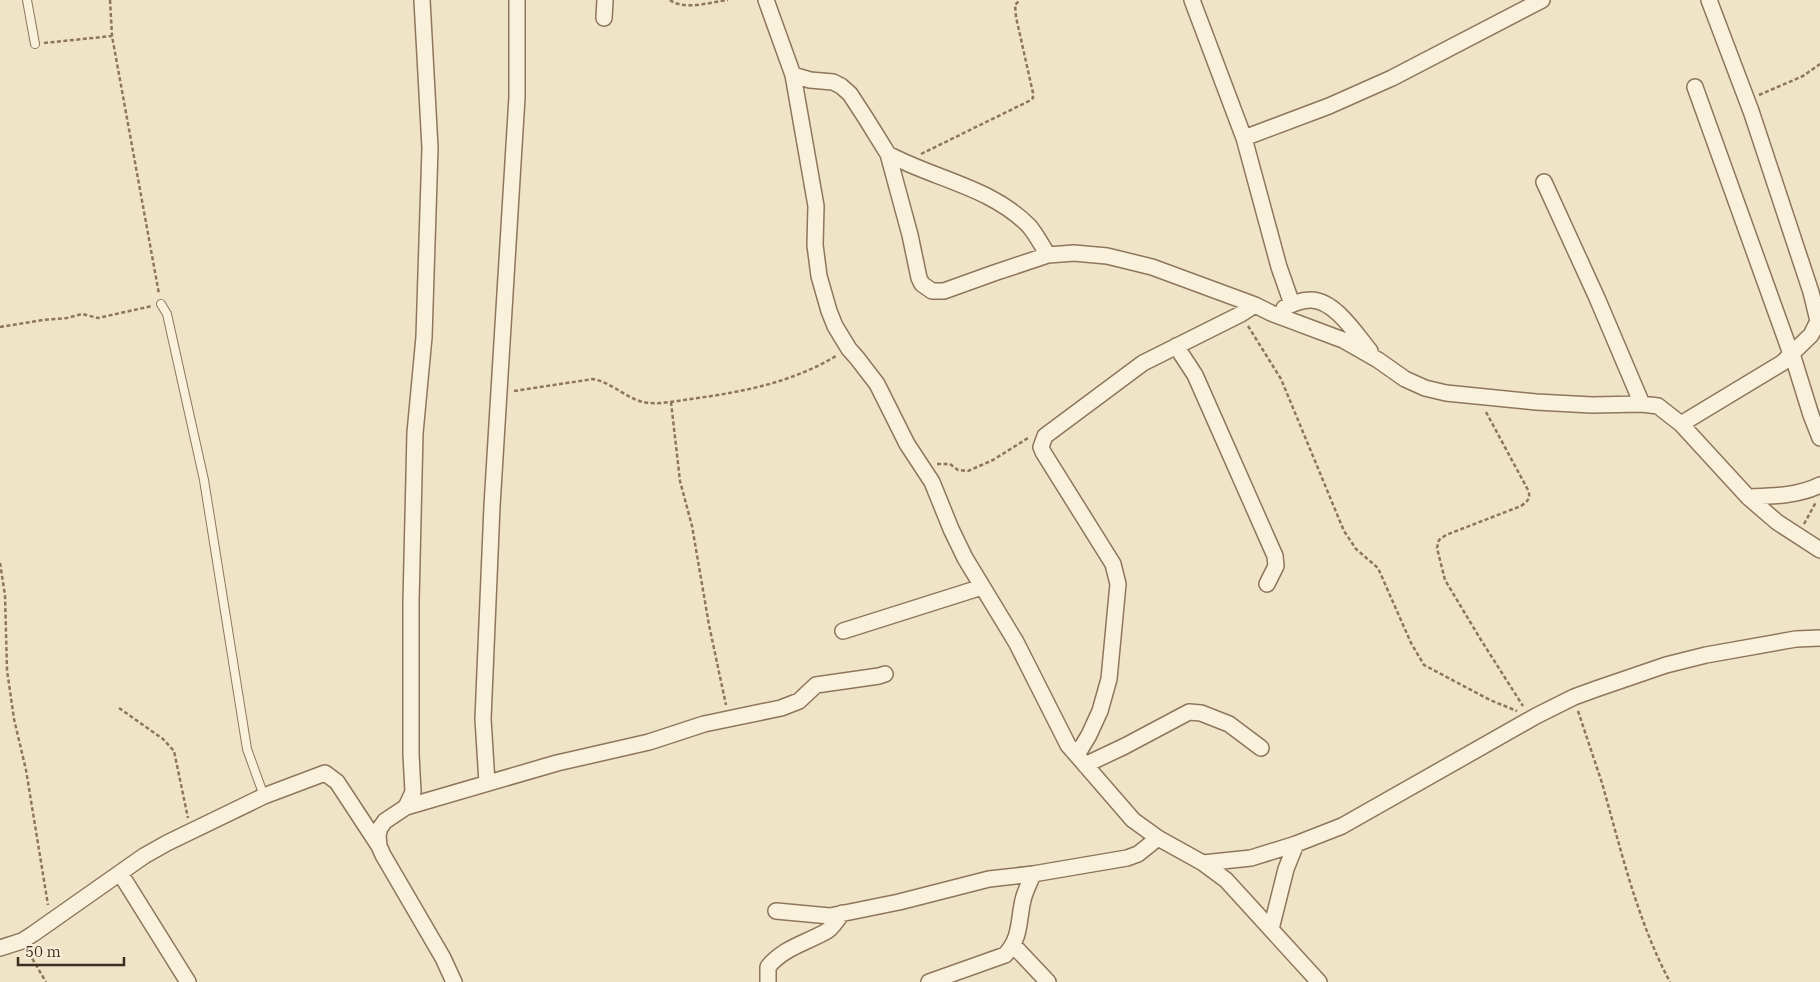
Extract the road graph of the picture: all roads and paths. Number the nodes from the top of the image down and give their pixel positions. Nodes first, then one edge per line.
1 (27, 0) edge
2 (110, 0) edge
3 (422, 0) edge
4 (517, 0) edge
5 (605, 0) edge
6 (670, 0) edge
7 (728, 0) edge
8 (766, 0) edge
9 (1020, 0) edge
10 (1192, 0) edge
11 (1542, 0) edge
12 (1708, 0) edge
13 (604, 18) dead end
14 (112, 36) junction
15 (35, 44) joint
16 (1820, 64) edge
17 (793, 75) junction
18 (1695, 87) dead end
19 (1751, 111) junction
20 (1244, 138) junction
21 (888, 154) junction
22 (904, 163) junction
23 (1544, 182) dead end
24 (1048, 255) junction
25 (161, 304) junction
26 (1292, 304) junction
27 (1255, 305) junction
28 (1271, 313) junction
29 (1241, 314) junction
30 (0, 327) edge
31 (1176, 346) junction
32 (848, 349) junction
33 (1791, 354) junction
34 (1378, 360) junction
35 (499, 392) junction
36 (1478, 398) junction
37 (671, 402) junction
38 (1642, 404) junction
39 (1681, 424) junction
40 (1045, 436) junction
41 (1820, 438) edge
42 (920, 463) junction
43 (1820, 485) edge
44 (1820, 495) edge
45 (1748, 497) junction
46 (1797, 536) junction
47 (1820, 550) edge
48 (0, 563) edge
49 (1268, 584) dead end
50 (982, 587) junction
51 (843, 632) dead end
52 (1820, 638) edge
53 (885, 674) dead end
54 (1574, 697) junction
55 (119, 708) dead end
56 (1532, 715) junction
57 (729, 718) junction
58 (1261, 748) dead end
59 (1081, 760) junction
60 (487, 783) junction
61 (264, 796) junction
62 (406, 807) junction
63 (191, 832) junction
64 (1158, 838) junction
65 (1296, 844) junction
66 (379, 846) junction
67 (1203, 863) junction
68 (120, 874) junction
69 (1033, 874) junction
70 (776, 911) dead end
71 (842, 914) junction
72 (51, 922) junction
73 (1271, 929) junction
74 (22, 940) junction
75 (1014, 946) junction
76 (0, 948) edge
77 (46, 982) edge
78 (188, 982) edge
79 (454, 982) edge
80 (768, 982) edge
81 (929, 982) edge
82 (1048, 982) edge
83 (1319, 982) edge
84 (1670, 982) edge

1 - 15 lane
2 - 14 path
3 - 62 street
4 - 35 street
5 - 13 street
6 - 7 path
8 - 17 street
9 - 22 path
10 - 20 street
11 - 20 street
12 - 19 street
14 - 15 path
14 - 25 path
16 - 19 path
17 - 21 street
17 - 32 street
18 - 33 street
19 - 33 street
20 - 26 street
21 - 22 street
21 - 24 street
22 - 24 street
23 - 38 street
24 - 27 street
25 - 30 path
25 - 61 lane
26 - 28 street
26 - 34 street
27 - 28 street
27 - 29 street
28 - 34 street
29 - 31 street
29 - 56 path
31 - 40 street
31 - 49 street
32 - 37 path
32 - 42 street
33 - 39 street
33 - 41 street
34 - 36 street
35 - 37 path
35 - 60 street
36 - 38 street
36 - 56 path
37 - 57 path
38 - 39 street
39 - 45 street
40 - 42 path
40 - 59 street
42 - 50 street
43 - 45 street
44 - 46 path
45 - 46 street
46 - 47 street
48 - 72 path
50 - 51 street
50 - 59 street
52 - 54 street
53 - 57 street
54 - 56 street
54 - 84 path
55 - 63 path
56 - 65 street
57 - 60 street
58 - 59 street
59 - 64 street
60 - 62 street
61 - 63 street
61 - 66 street
62 - 66 street
63 - 68 street
64 - 67 street
64 - 69 street
65 - 67 street
65 - 73 street
66 - 79 street
67 - 73 street
68 - 72 street
68 - 78 street
69 - 71 street
69 - 75 street
70 - 71 street
71 - 80 street
72 - 74 street
73 - 83 street
74 - 76 street
74 - 77 path
75 - 81 street
75 - 82 street

